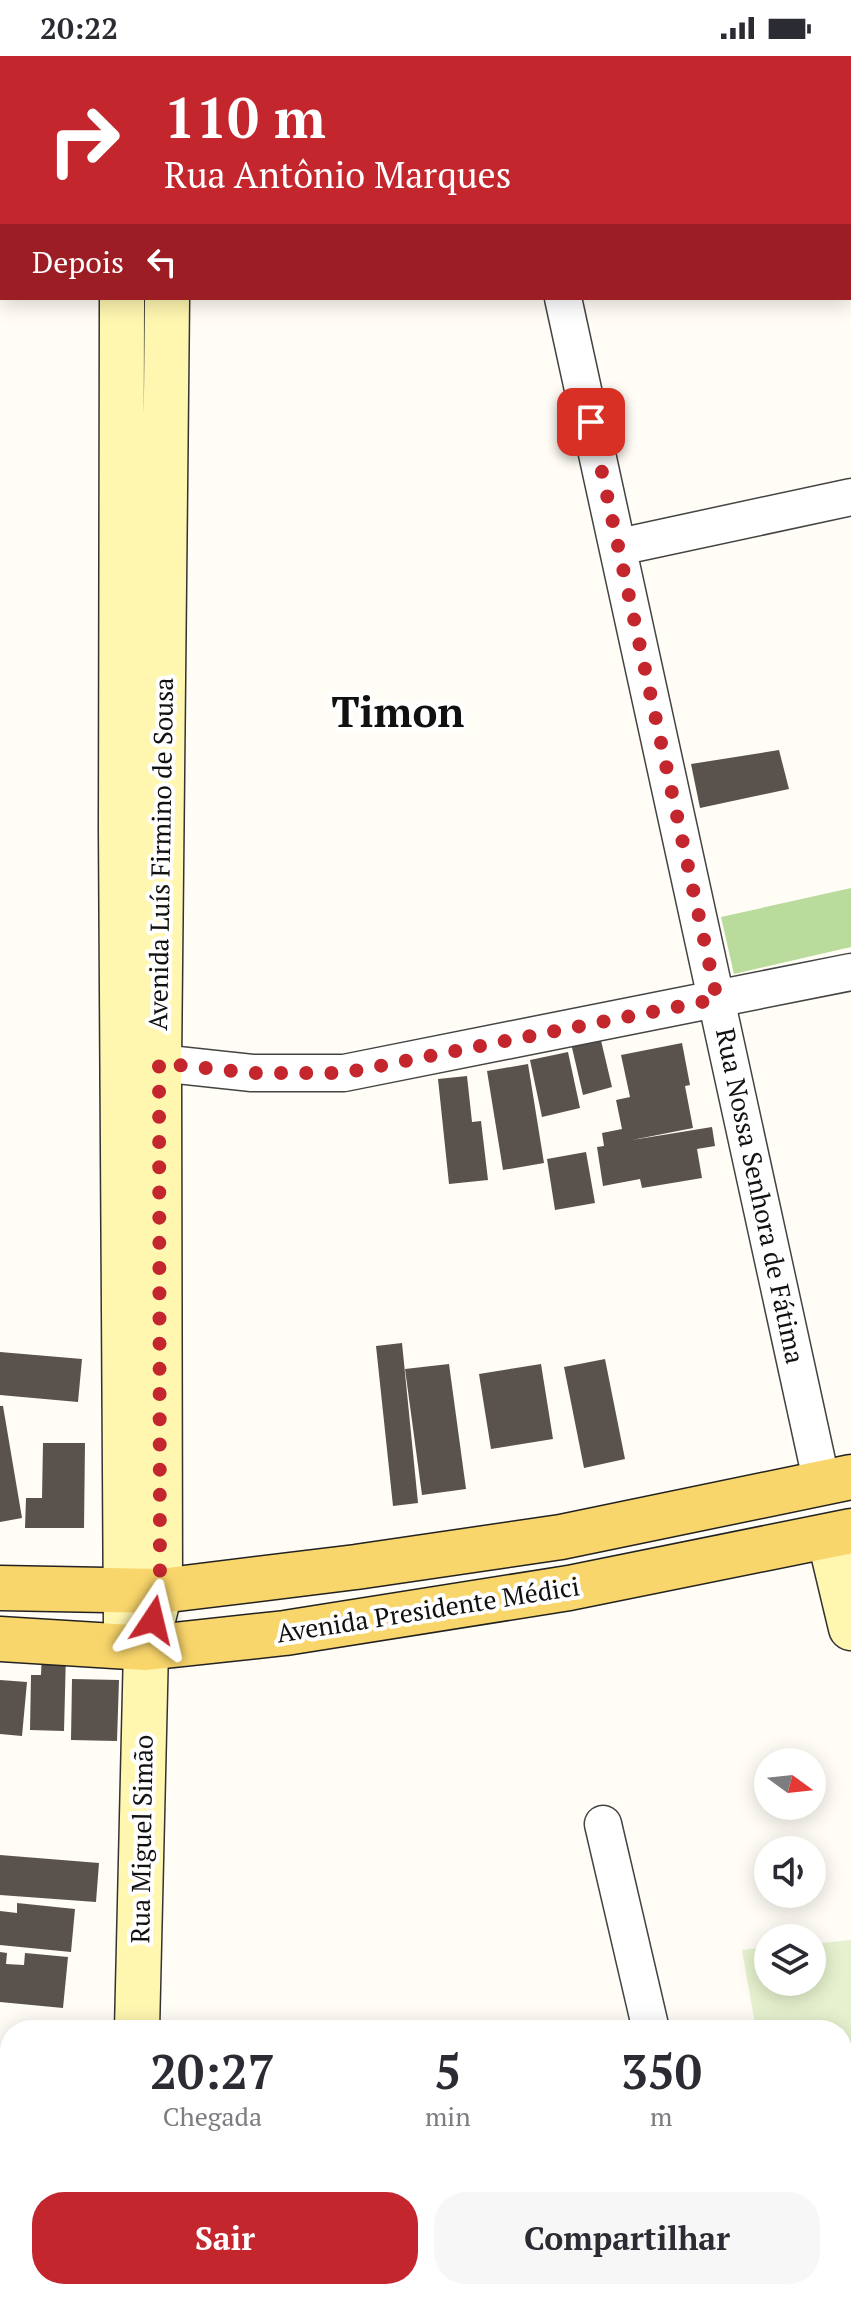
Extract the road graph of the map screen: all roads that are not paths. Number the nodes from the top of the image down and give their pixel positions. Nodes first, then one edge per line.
1 (122, 300) edge
2 (167, 300) edge
3 (563, 300) edge
4 (165, 492) junction
5 (122, 494) junction
6 (851, 497) edge
7 (619, 547) junction
8 (142, 831) junction
9 (851, 972) edge
10 (717, 999) junction
11 (159, 1063) junction
12 (836, 1481) edge
13 (840, 1533) edge
14 (561, 1537) junction
15 (0, 1588) edge
16 (569, 1588) junction
17 (143, 1591) junction
18 (851, 1628) edge
19 (0, 1639) edge
20 (136, 1647) junction
21 (603, 1824) dead end
22 (137, 2020) edge
23 (649, 2020) edge

1 - 5 main road, Avenida Luís Firmino de Sousa
2 - 4 main road, Avenida Luís Firmino de Sousa
3 - 7 street, Rua Nossa Senhora de Fátima
4 - 5 main road
4 - 8 main road, Avenida Luís Firmino de Sousa
5 - 8 main road, Avenida Luís Firmino de Sousa
6 - 7 street
7 - 10 street, Rua Nossa Senhora de Fátima
8 - 11 main road, Avenida Luís Firmino de Sousa
8 - 17 main road, Avenida Luís Firmino de Sousa
9 - 10 street
10 - 11 street
10 - 12 street, Rua Nossa Senhora de Fátima
11 - 17 main road, Avenida Luís Firmino de Sousa
12 - 14 main road, Avenida Presidente Médici
13 - 16 main road, Avenida Presidente Médici
13 - 18 main road
14 - 16 main road
14 - 17 main road, Avenida Presidente Médici
15 - 17 main road, Avenida Presidente Médici
16 - 20 main road, Avenida Presidente Médici
17 - 20 main road, Avenida Luís Firmino de Sousa
19 - 20 main road, Avenida Presidente Médici
20 - 22 main road, Rua Miguel Simão
21 - 23 street

